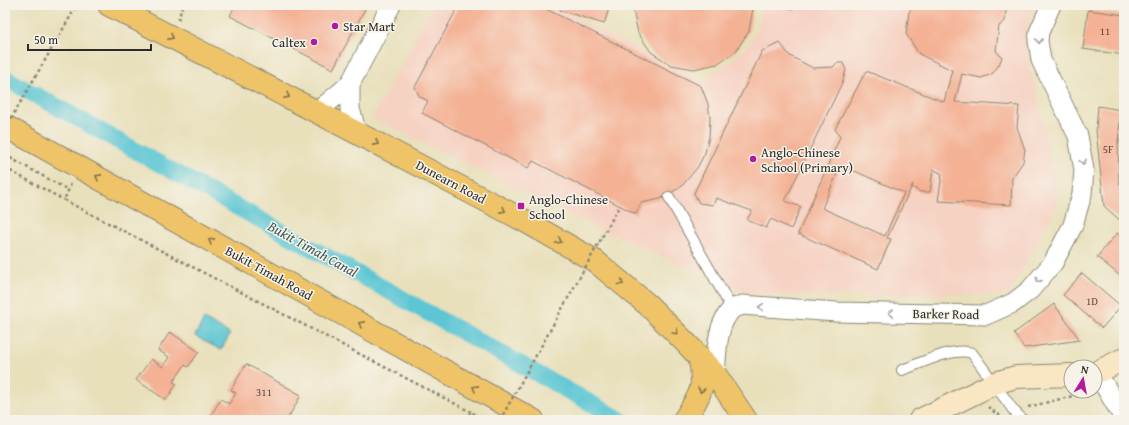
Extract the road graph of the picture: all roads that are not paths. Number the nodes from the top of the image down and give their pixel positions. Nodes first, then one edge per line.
1 (391, 5) edge
2 (1051, 5) edge
3 (123, 8) edge
4 (350, 84) junction
5 (317, 112) junction
6 (5, 128) edge
7 (357, 133) junction
8 (669, 197) dead end
9 (732, 309) junction
10 (699, 356) junction
11 (1124, 359) edge
12 (902, 370) dead end
13 (1103, 370) edge
14 (714, 374) junction
15 (1063, 375) edge
16 (995, 383) junction
17 (1103, 384) edge
18 (1124, 418) edge
19 (533, 420) edge
20 (684, 420) edge
21 (746, 420) edge
22 (920, 420) edge
23 (1023, 420) edge

1 - 4 street
2 -> 9 street, Barker Road
3 -> 5 highway, Dunearn Road
4 - 5 street
4 - 7 street
5 - 7 highway, Dunearn Road
19 -> 6 highway, Bukit Timah Road
7 -> 10 highway, Dunearn Road
8 - 9 lane
9 - 14 street
10 - 14 highway, Dunearn Road
10 -> 20 highway
11 - 13 street
12 - 16 lane
14 - 21 highway, Dunearn Road
15 - 16 street
16 - 22 street
16 - 23 lane
17 - 18 street

